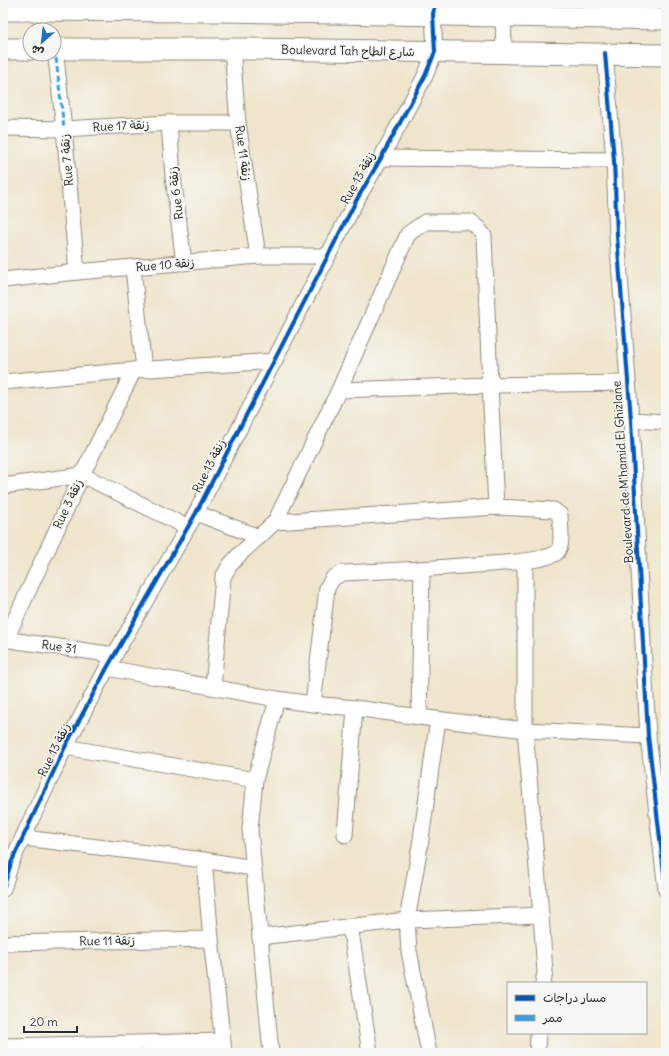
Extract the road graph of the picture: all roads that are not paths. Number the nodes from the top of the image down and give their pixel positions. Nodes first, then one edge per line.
1 (223, 7) edge
2 (434, 9) edge
3 (506, 9) edge
4 (3, 10) edge
5 (609, 10) edge
6 (666, 19) edge
7 (3, 49) edge
8 (22, 49) edge
9 (62, 49) edge
10 (232, 49) junction
11 (435, 52) junction
12 (504, 52) junction
13 (605, 53) junction
14 (666, 55) edge
15 (56, 62) edge
16 (169, 123) junction
17 (238, 123) junction
18 (3, 128) edge
19 (64, 129) junction
20 (381, 158) junction
21 (614, 160) junction
22 (258, 256) junction
23 (328, 256) junction
24 (184, 263) junction
25 (133, 268) junction
26 (76, 272) junction
27 (3, 280) edge
28 (275, 361) junction
29 (139, 370) junction
30 (3, 382) edge
31 (627, 383) junction
32 (490, 385) junction
33 (339, 390) junction
34 (631, 420) junction
35 (666, 422) edge
36 (82, 475) junction
37 (3, 486) edge
38 (496, 507) junction
39 (196, 513) junction
40 (275, 522) junction
41 (187, 527) junction
42 (259, 537) junction
43 (525, 561) junction
44 (422, 569) junction
45 (4, 639) edge
46 (115, 655) junction
47 (107, 668) junction
48 (213, 687) junction
49 (277, 699) junction
50 (313, 704) junction
51 (355, 708) junction
52 (419, 717) junction
53 (438, 719) junction
54 (525, 730) junction
55 (648, 736) junction
56 (65, 747) junction
57 (255, 780) junction
58 (345, 835) dead end
59 (24, 838) junction
60 (204, 860) junction
61 (7, 862) edge
62 (253, 868) junction
63 (3, 889) edge
64 (666, 890) edge
65 (542, 915) junction
66 (407, 920) junction
67 (350, 926) junction
68 (260, 937) junction
69 (211, 939) junction
70 (3, 943) edge
71 (543, 982) edge
72 (538, 1034) edge
73 (3, 1046) edge
74 (224, 1047) edge
75 (132, 1048) edge
76 (271, 1053) edge
77 (370, 1053) edge
78 (429, 1053) edge
79 (537, 1053) edge

1 - 2 street
1 - 4 street
2 - 3 street
2 - 11 street
3 - 5 street
3 - 12 street
5 - 6 street
7 - 8 street
9 - 10 street, Boulevard Tah شارع الطاح
10 - 11 street, Boulevard Tah شارع الطاح
10 - 17 street, Rue 11 زنقة
11 - 12 street, Boulevard Tah شارع الطاح
11 - 20 street, Rue 13 زنقة
12 - 13 street, Boulevard Tah شارع الطاح
13 - 14 street, Boulevard Tah شارع الطاح
13 - 21 street, Boulevard de M'hamid El Ghizlane
15 - 19 street, Rue 7 زنقة
16 - 17 street, Rue 17 زنقة
16 - 19 street, Rue 17 زنقة
16 - 24 street, Rue 6 زنقة
17 - 22 street, Rue 11 زنقة
18 - 19 street, Rue 17 زنقة
19 - 26 street, Rue 7 زنقة
20 - 21 street
20 - 23 street, Rue 13 زنقة
21 - 31 street, Boulevard de M'hamid El Ghizlane
22 - 23 street, Rue 10 زنقة
22 - 24 street, Rue 10 زنقة
23 - 28 street, Rue 13 زنقة
24 - 25 street, Rue 10 زنقة
25 - 26 street, Rue 10 زنقة
25 - 29 street
26 - 27 street, Rue 10 زنقة
28 - 29 street
28 - 39 street, Rue 13 زنقة
29 - 30 street
29 - 36 street, Rue 3 زنقة
31 - 32 street
31 - 34 street, Boulevard de M'hamid El Ghizlane
32 - 33 street
32 - 33 street
32 - 38 street
33 - 40 street
34 - 35 street
34 - 55 street, Boulevard de M'hamid El Ghizlane
36 - 37 street
36 - 41 street
36 - 45 street, Rue 3 زنقة
38 - 40 street
38 - 43 street
39 - 41 street, Rue 13 زنقة
39 - 42 street
40 - 42 street
41 - 46 street, Rue 13 زنقة
42 - 48 street
43 - 44 street
43 - 54 street
44 - 50 street
44 - 52 street
45 - 46 street, Rue 31
46 - 47 street, Rue 13 زنقة
47 - 48 street
47 - 56 street, Rue 13 زنقة
48 - 49 street
49 - 50 street
49 - 57 street
50 - 51 street
51 - 52 street
51 - 58 street
52 - 53 street
53 - 54 street
53 - 66 street
54 - 55 street
54 - 65 street
55 - 64 street, Boulevard de M'hamid El Ghizlane
56 - 57 street
56 - 59 street, Rue 13 زنقة
57 - 62 street
59 - 60 street
59 - 61 street, Rue 13 زنقة
60 - 62 street
60 - 69 street
61 - 63 street, Rue 13 زنقة
62 - 68 street
65 - 66 street
65 - 71 street
66 - 67 street
66 - 78 street
67 - 68 street
67 - 77 street
68 - 76 street
69 - 70 street, Rue 11 زنقة
69 - 74 street
72 - 79 street
73 - 75 street
74 - 75 street

